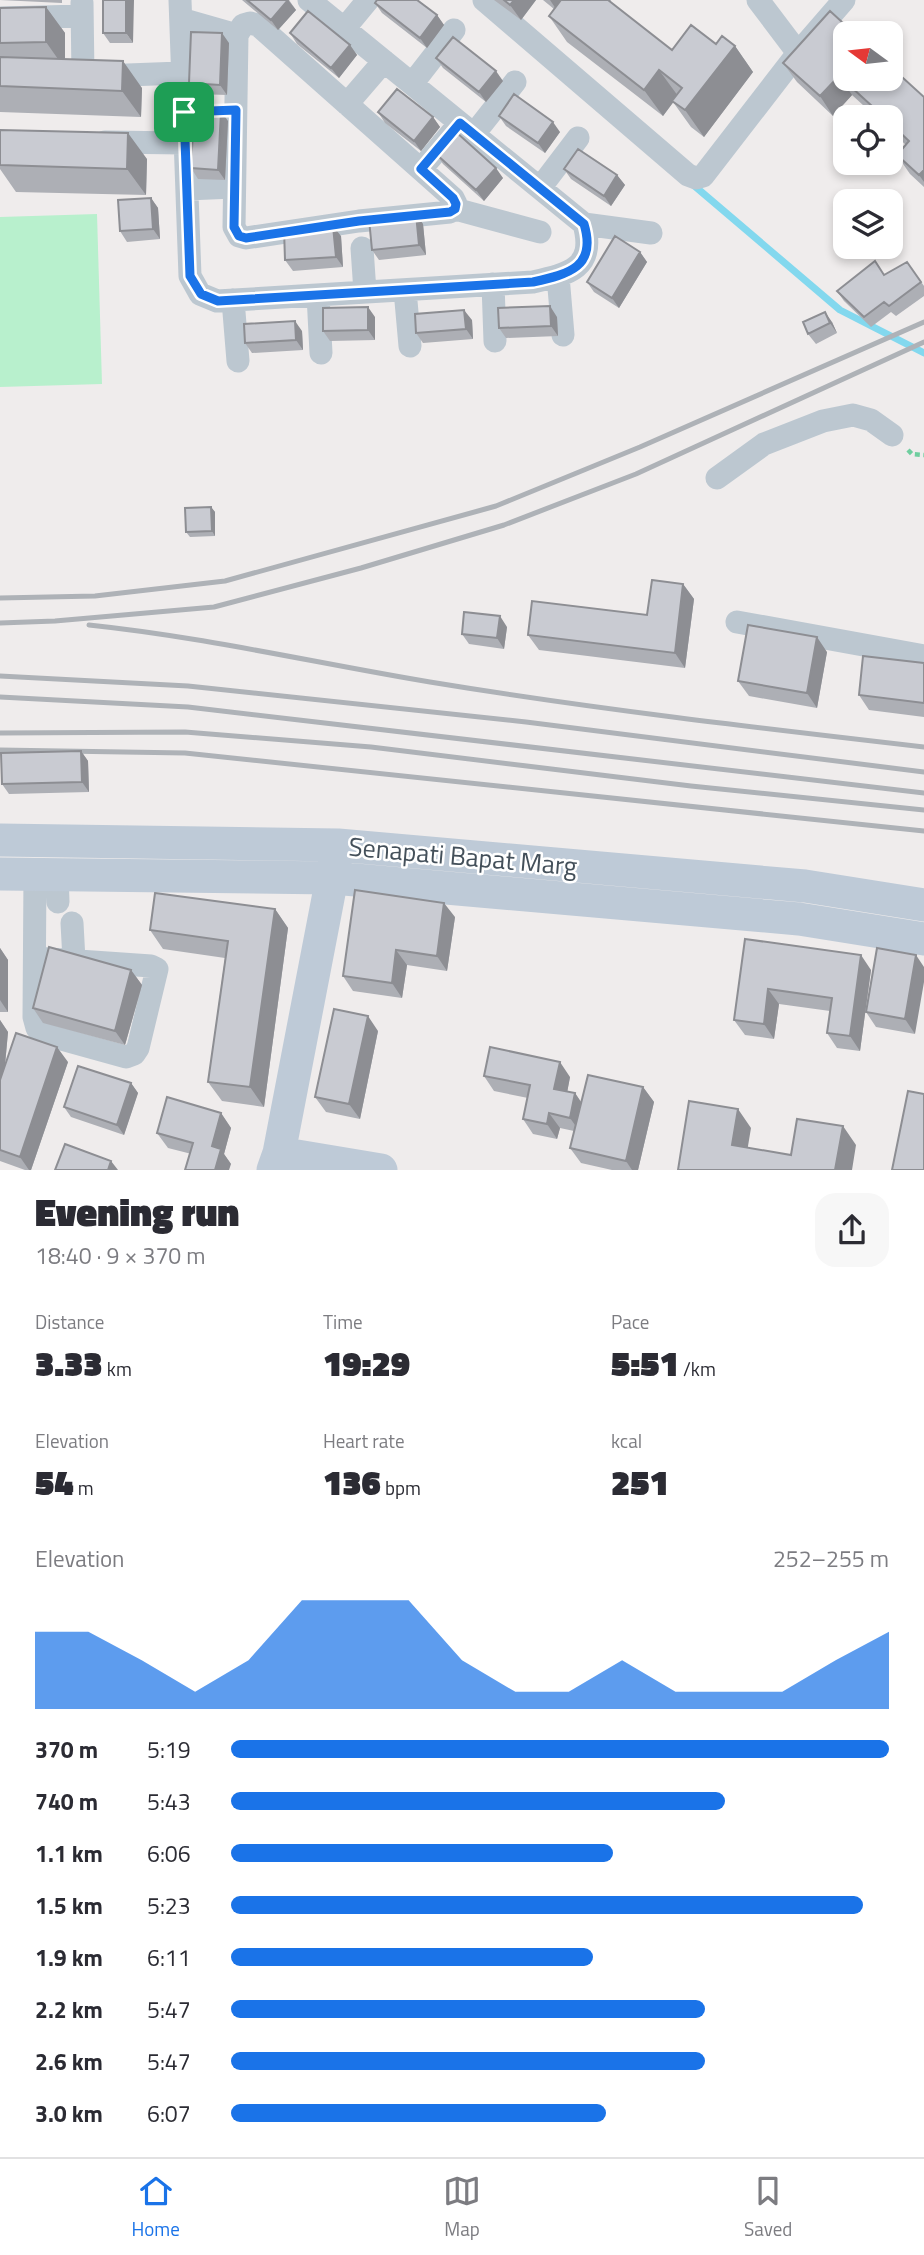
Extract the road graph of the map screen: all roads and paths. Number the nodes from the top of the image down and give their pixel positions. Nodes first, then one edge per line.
1 (368, 0) edge
2 (484, 0) edge
3 (758, 0) edge
4 (844, 0) edge
5 (312, 2) edge
6 (82, 8) edge
7 (180, 9) edge
8 (0, 18) edge
9 (344, 29) junction
10 (454, 30) dead end
11 (237, 35) junction
12 (281, 45) junction
13 (798, 53) junction
14 (383, 61) junction
15 (181, 73) junction
16 (83, 76) junction
17 (55, 77) edge
18 (515, 82) dead end
19 (412, 84) junction
20 (347, 104) junction
21 (236, 110) junction
22 (184, 112) junction
23 (467, 129) junction
24 (578, 138) dead end
25 (79, 142) edge
26 (185, 143) junction
27 (421, 169) junction
28 (234, 187) junction
29 (540, 188) junction
30 (187, 189) junction
31 (455, 209) junction
32 (584, 224) junction
33 (540, 232) dead end
34 (651, 233) dead end
35 (362, 248) dead end
36 (558, 276) junction
37 (492, 284) junction
38 (405, 290) junction
39 (365, 292) junction
40 (317, 295) junction
41 (233, 300) junction
42 (563, 335) dead end
43 (495, 341) dead end
44 (410, 346) dead end
45 (321, 353) dead end
46 (238, 361) dead end
47 (892, 435) dead end
48 (717, 478) dead end
49 (737, 622) dead end
50 (924, 656) edge
51 (0, 840) edge
52 (338, 845) junction
53 (497, 859) junction
54 (0, 874) edge
55 (683, 875) junction
56 (332, 878) junction
57 (50, 883) junction
58 (494, 892) junction
59 (924, 905) edge
60 (681, 909) junction
61 (72, 923) dead end
62 (924, 939) edge
63 (35, 958) junction
64 (74, 960) junction
65 (276, 1162) edge
66 (381, 1170) edge

1 - 9 street
2 - 13 street
3 - 13 street
4 - 13 street
5 - 9 street
5 - 12 street
6 - 8 street
6 - 16 street
7 - 11 street
7 - 15 street
9 - 14 street
10 - 19 street
11 - 12 street
11 - 21 street
12 - 20 street
14 - 19 street
14 - 20 street
15 - 16 street
15 - 22 street
16 - 17 street
18 - 23 street
19 - 23 street
20 - 27 street
21 - 22 street
21 - 28 street
22 - 26 street
23 - 27 street
23 - 29 street
24 - 29 street
25 - 26 street
26 - 30 street
27 - 31 street
28 - 30 street
28 - 31 street
29 - 32 street
30 - 41 street
31 - 33 street
32 - 34 street
32 - 36 street
35 - 39 street
36 - 37 street
36 - 42 street
37 - 38 street
37 - 43 street
38 - 39 street
38 - 44 street
39 - 40 street
40 - 41 street
40 - 45 street
41 - 46 street
47 - 48 street
49 - 50 street
51 - 52 main road, Senapati Bapat Marg
52 - 53 main road, Senapati Bapat Marg
52 - 56 main road
53 - 55 main road, Senapati Bapat Marg
53 - 58 main road
54 - 57 main road, Senapati Bapat Marg
55 - 59 main road, Senapati Bapat Marg
55 - 60 main road
56 - 57 main road, Senapati Bapat Marg
56 - 58 main road, Senapati Bapat Marg
56 - 65 main road
57 - 63 street
58 - 60 main road, Senapati Bapat Marg
60 - 62 main road, Senapati Bapat Marg
61 - 64 street
63 - 64 street
63 - 64 street
65 - 66 main road

